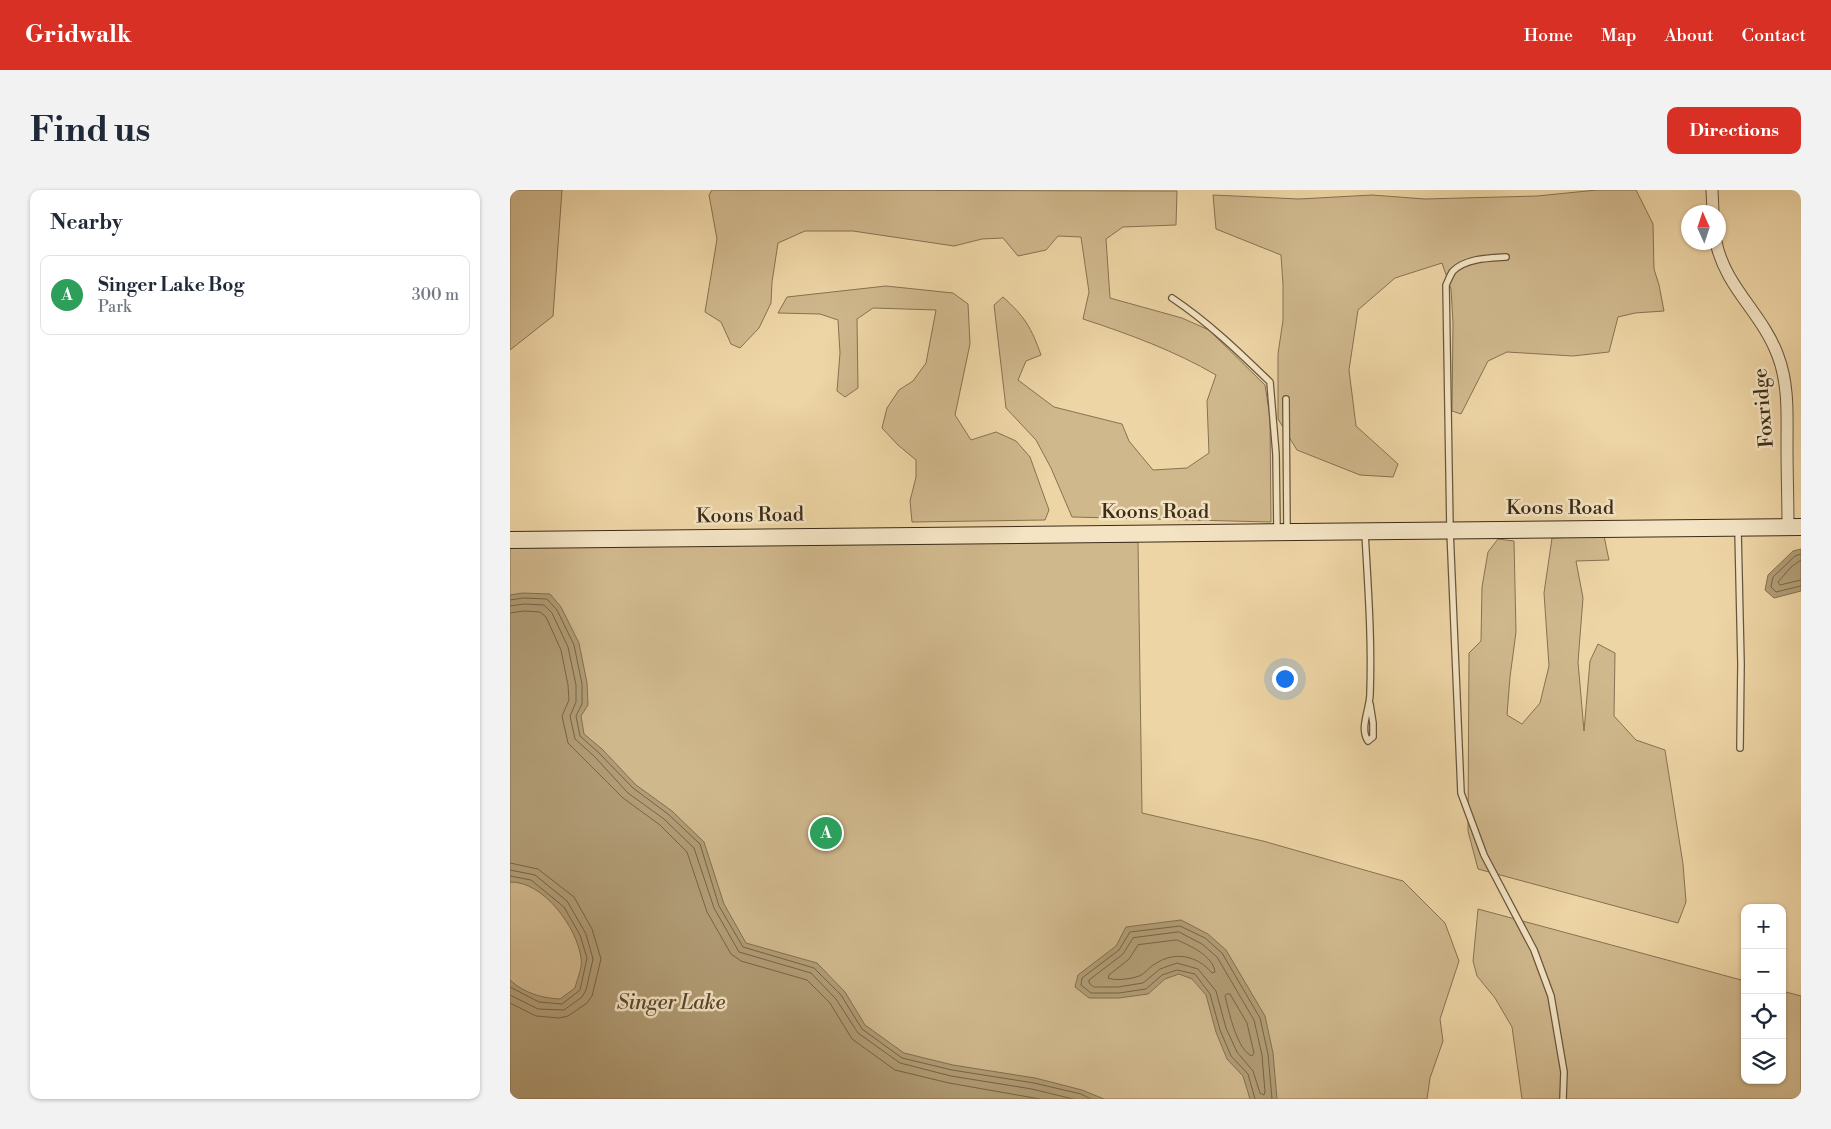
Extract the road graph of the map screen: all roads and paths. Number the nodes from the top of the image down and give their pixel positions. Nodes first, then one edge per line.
1 (1712, 190) edge
2 (1713, 205) edge
3 (1718, 250) edge
4 (1506, 257) dead end
5 (1172, 298) dead end
6 (1286, 398) dead end
7 (1795, 527) edge
8 (1738, 528) junction
9 (1450, 530) junction
10 (1365, 531) junction
11 (1282, 532) junction
12 (510, 540) edge
13 (1370, 704) junction
14 (1740, 748) dead end
15 (1563, 1099) edge

1 - 2 street
3 - 7 street, Foxridge
4 - 9 lane
5 - 11 lane
6 - 11 lane
7 - 8 street, Koons Road
8 - 9 street, Koons Road
8 - 14 lane
9 - 10 street, Koons Road
9 - 15 lane
10 - 11 street, Koons Road
10 - 13 lane
11 - 12 street, Koons Road
13 - 13 lane

